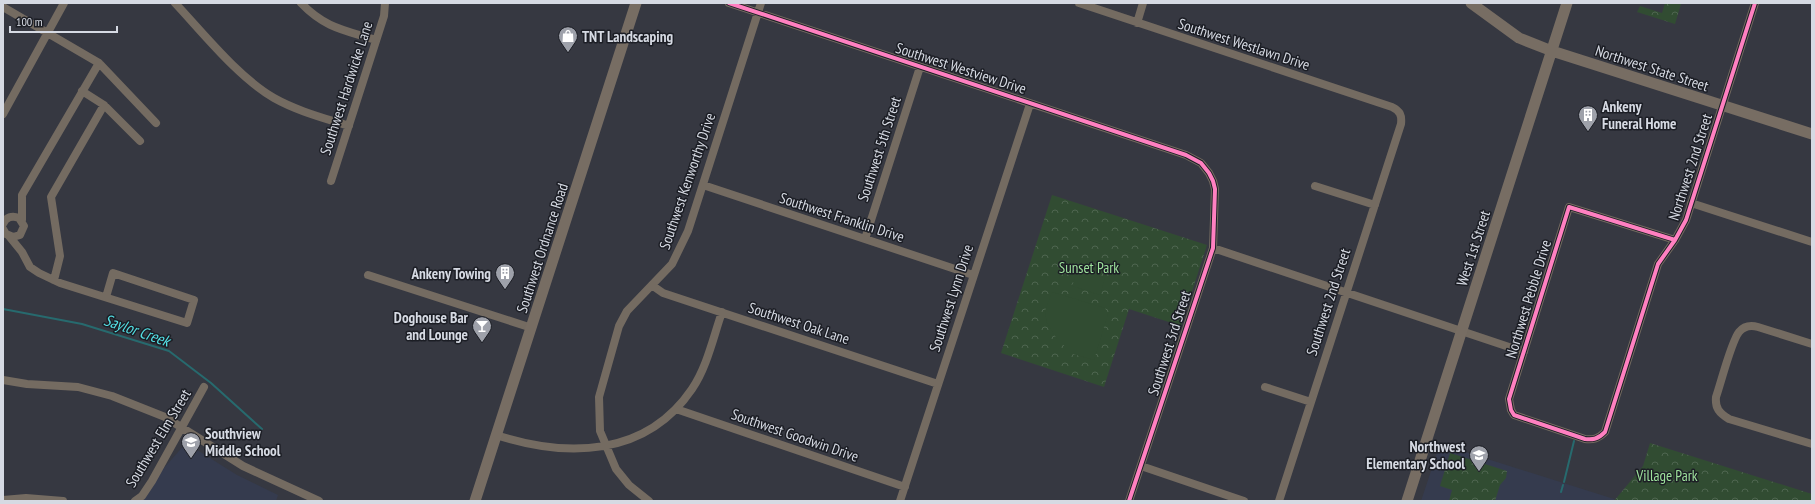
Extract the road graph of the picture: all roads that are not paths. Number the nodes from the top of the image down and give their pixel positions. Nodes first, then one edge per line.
1 (64, 3) edge
2 (175, 3) edge
3 (301, 3) edge
4 (385, 3) edge
5 (636, 3) edge
6 (729, 3) edge
7 (761, 3) edge
8 (1079, 3) edge
9 (1143, 3) edge
10 (1471, 3) edge
11 (1567, 3) edge
12 (1755, 3) edge
13 (3, 7) edge
14 (758, 13) junction
15 (1137, 23) junction
16 (48, 34) junction
17 (376, 40) junction
18 (1552, 51) junction
19 (99, 63) junction
20 (920, 67) junction
21 (82, 92) junction
22 (1030, 104) junction
23 (104, 106) junction
24 (1722, 106) junction
25 (1399, 112) joint
26 (3, 114) edge
27 (156, 123) dead end
28 (349, 126) junction
29 (1812, 134) edge
30 (140, 141) dead end
31 (331, 181) dead end
32 (703, 185) junction
33 (1315, 186) dead end
34 (1215, 189) joint
35 (1691, 203) junction
36 (21, 204) junction
37 (1375, 205) junction
38 (22, 220) junction
39 (5, 226) edge
40 (22, 232) junction
41 (865, 239) junction
42 (1675, 240) junction
43 (1812, 242) edge
44 (1213, 248) junction
45 (22, 252) junction
46 (368, 275) dead end
47 (973, 275) junction
48 (54, 280) junction
49 (653, 286) junction
50 (1346, 293) junction
51 (106, 297) junction
52 (722, 312) junction
53 (532, 328) junction
54 (1462, 331) junction
55 (1812, 344) edge
56 (1524, 352) junction
57 (3, 380) edge
58 (938, 384) junction
59 (204, 387) dead end
60 (1265, 387) dead end
61 (1509, 399) joint
62 (1311, 402) junction
63 (676, 409) junction
64 (182, 428) junction
65 (496, 435) junction
66 (1812, 444) edge
67 (605, 446) junction
68 (1141, 466) junction
69 (905, 487) junction
70 (3, 500) edge
71 (63, 501) edge
72 (136, 501) edge
73 (319, 501) edge
74 (475, 501) edge
75 (649, 501) edge
76 (900, 501) edge
77 (1129, 501) edge
78 (1244, 501) edge
79 (1279, 501) edge
80 (1407, 501) edge

1 - 16 street
2 - 28 street
3 - 17 street
4 - 17 street, Southwest Hardwicke Lane
5 - 53 main road, Southwest Ordnance Road
6 - 14 street, Southwest Westview Drive
7 - 14 street, Southwest Kenworthy Drive
8 - 15 street, Southwest Westlawn Drive
9 - 15 street
10 - 18 main road, Northwest State Street
11 - 18 main road, West 1st Street
12 - 24 street, Northwest 2nd Street
13 - 16 street
14 - 20 street, Southwest Westview Drive
14 - 32 street, Southwest Kenworthy Drive
15 - 25 street, Southwest Westlawn Drive
16 - 19 street
16 - 26 street
17 - 28 street, Southwest Hardwicke Lane
18 - 24 main road, Northwest State Street
18 - 54 main road, West 1st Street
19 - 21 street
19 - 27 street
20 - 22 street, Southwest Westview Drive
20 - 41 street, Southwest 5th Street
21 - 23 street
21 - 36 street
22 - 34 street, Southwest Westview Drive
22 - 47 street, Southwest Lynn Drive
23 - 30 street
23 - 48 street
24 - 29 main road, Northwest State Street
24 - 35 street, Northwest 2nd Street
25 - 37 street, Southwest 2nd Street
28 - 31 street, Southwest Hardwicke Lane
32 - 41 street, Southwest Franklin Drive
32 - 49 street, Southwest Kenworthy Drive
33 - 37 street
34 - 44 street, Southwest 3rd Street
35 - 42 street, Northwest 2nd Street
35 - 43 street
36 - 38 street
36 - 39 street
37 - 50 street, Southwest 2nd Street
38 - 39 street
38 - 40 street
39 - 40 street
39 - 45 street
40 - 45 street
41 - 47 street, Southwest Franklin Drive
42 - 56 street, Northwest Pebble Drive
42 - 61 street, Northwest 2nd Street
44 - 50 street
44 - 68 street, Southwest 3rd Street
45 - 48 street
46 - 53 street
47 - 58 street, Southwest Lynn Drive
48 - 51 street
49 - 52 street, Southwest Oak Lane
49 - 67 street, Southwest Kenworthy Drive
50 - 54 street
50 - 62 street, Southwest 2nd Street
51 - 51 street
52 - 58 street, Southwest Oak Lane
52 - 63 street
53 - 65 main road, Southwest Ordnance Road
54 - 56 street
54 - 80 main road, West 1st Street
55 - 66 street
56 - 61 street, Northwest Pebble Drive
57 - 64 street
58 - 69 street, Southwest Lynn Drive
59 - 64 street, Southwest Elm Street
60 - 62 street
62 - 79 street, Southwest 2nd Street
63 - 67 street
63 - 69 street, Southwest Goodwin Drive
64 - 72 street, Southwest Elm Street
64 - 73 street
65 - 67 street
65 - 74 main road, Southwest Ordnance Road
67 - 75 street, Southwest Kenworthy Drive
68 - 77 street, Southwest 3rd Street
68 - 78 street
69 - 76 street, Southwest Lynn Drive
70 - 71 street

